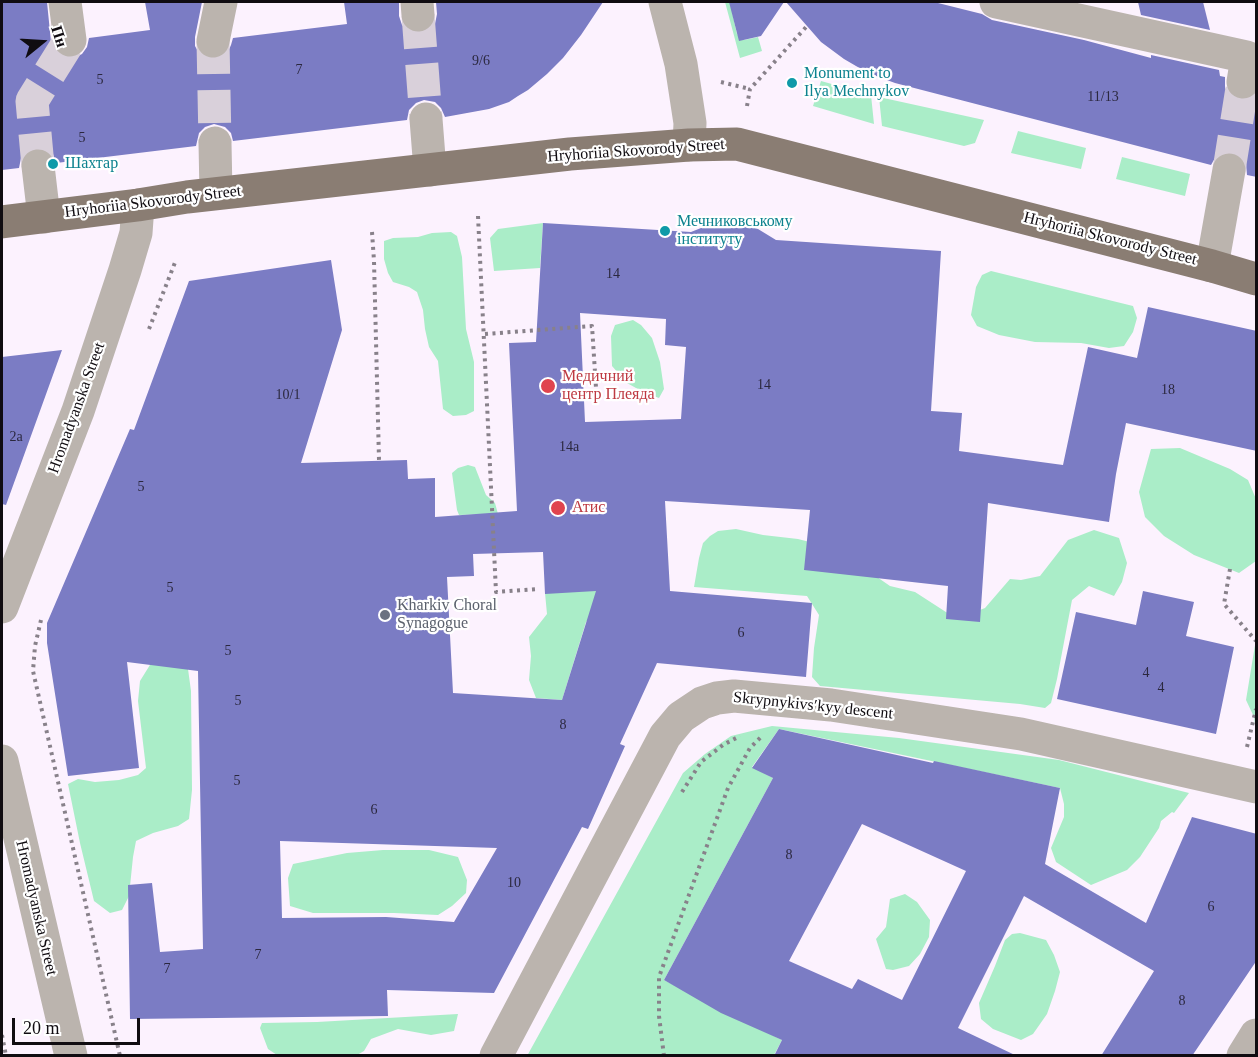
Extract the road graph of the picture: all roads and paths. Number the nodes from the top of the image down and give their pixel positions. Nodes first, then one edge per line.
1 (65, 2) edge
2 (221, 2) edge
3 (665, 2) edge
4 (996, 2) edge
5 (807, 26) dead end
6 (70, 40) tunnel mouth
7 (213, 41) tunnel mouth
8 (718, 81) dead end
9 (1244, 82) tunnel mouth
10 (750, 89) junction
11 (747, 106) dead end
12 (426, 119) tunnel mouth
13 (215, 143) tunnel mouth
14 (690, 145) junction
15 (38, 166) tunnel mouth
16 (430, 170) junction
17 (1229, 170) tunnel mouth
18 (216, 194) junction
19 (138, 205) junction
20 (478, 216) dead end
21 (44, 217) junction
22 (2, 222) edge
23 (372, 232) dead end
24 (176, 260) dead end
25 (1212, 266) junction
26 (1257, 279) edge
27 (485, 334) junction
28 (147, 335) dead end
29 (597, 403) dead end
30 (379, 460) dead end
31 (1230, 569) dead end
32 (538, 589) dead end
33 (2, 607) edge
34 (43, 614) dead end
35 (1257, 641) edge
36 (1257, 709) edge
37 (747, 733) dead end
38 (765, 733) dead end
39 (1246, 752) dead end
40 (2, 761) edge
41 (1257, 787) edge
42 (681, 795) dead end
43 (2, 1035) edge
44 (1257, 1035) edge
45 (2, 1045) edge
46 (5, 1056) edge
47 (71, 1056) edge
48 (120, 1056) edge
49 (496, 1056) edge
50 (664, 1056) edge
51 (1243, 1056) edge

1 - 6 street
2 - 7 street
3 - 14 street
4 - 9 street
5 - 10 path
8 - 10 path
10 - 11 path
12 - 16 street
13 - 18 street
14 - 16 main road, Hryhoriia Skovorody Street
14 - 25 main road, Hryhoriia Skovorody Street
15 - 21 street
16 - 18 main road, Hryhoriia Skovorody Street
17 - 25 street
18 - 19 main road, Hryhoriia Skovorody Street
19 - 21 main road, Hryhoriia Skovorody Street
19 - 33 street, Hromadyanska Street
20 - 27 path
21 - 22 main road, Hryhoriia Skovorody Street
23 - 30 path
24 - 28 path
25 - 26 main road, Hryhoriia Skovorody Street
27 - 29 path
27 - 32 path
31 - 35 path
34 - 48 path
36 - 39 path
37 - 42 path
38 - 50 path
40 - 47 street, Hromadyanska Street
41 - 49 street, Skrypnykivsʹkyy descent
43 - 46 path
44 - 51 street
45 - 46 path

